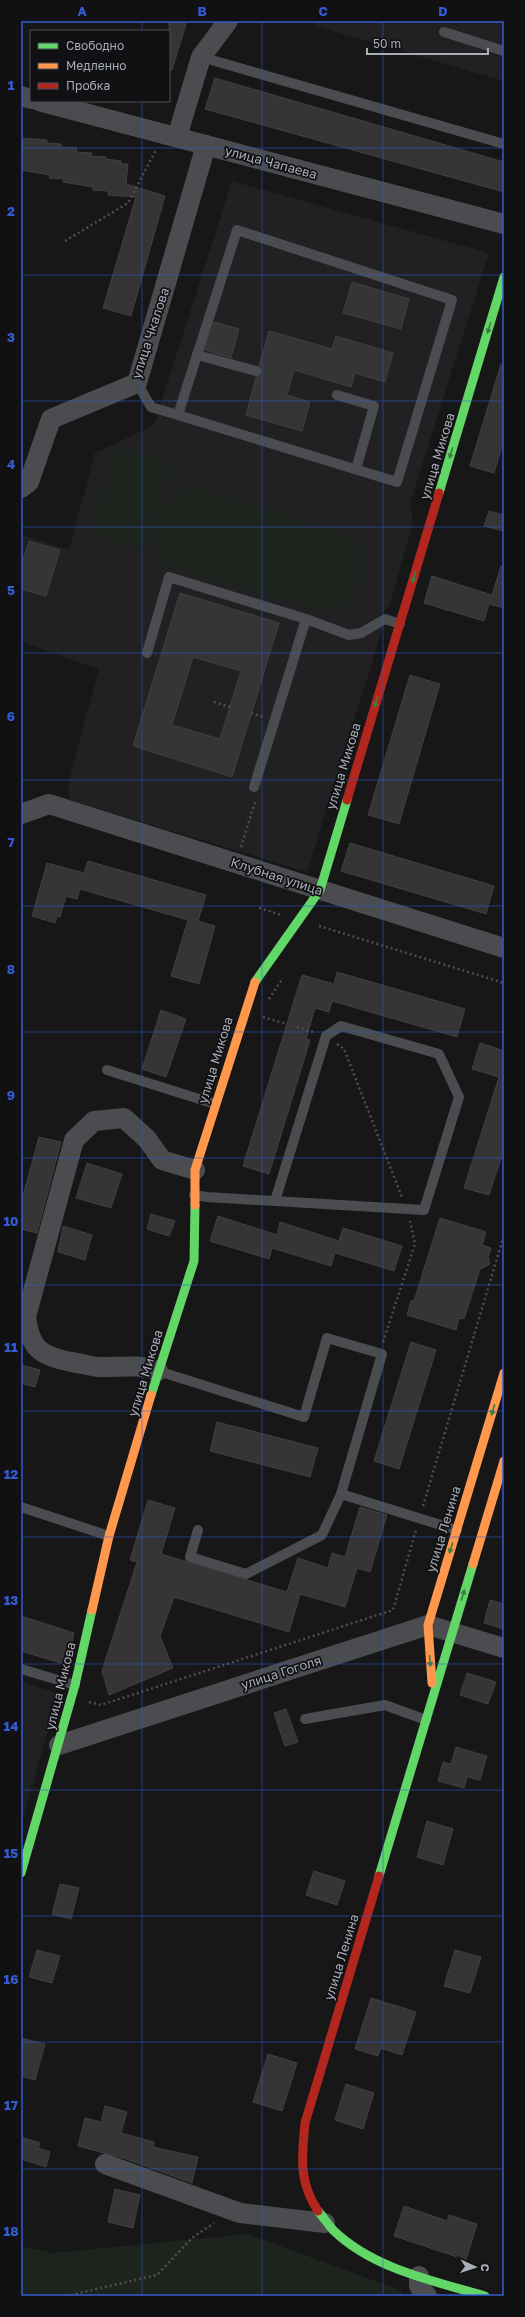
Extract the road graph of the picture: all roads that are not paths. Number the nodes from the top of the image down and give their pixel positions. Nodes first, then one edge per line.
1 (228, 21) edge
2 (444, 32) dead end
3 (504, 52) edge
4 (201, 57) junction
5 (43, 102) edge
6 (177, 137) junction
7 (504, 144) edge
8 (206, 145) junction
9 (504, 224) edge
10 (504, 277) edge
11 (500, 306) edge
12 (197, 355) junction
13 (256, 371) dead end
14 (137, 382) junction
15 (337, 395) dead end
16 (178, 415) junction
17 (356, 469) junction
18 (21, 488) edge
19 (306, 620) junction
20 (400, 624) junction
21 (147, 653) dead end
22 (254, 787) road end
23 (21, 814) edge
24 (320, 890) junction
25 (504, 948) edge
26 (107, 1070) dead end
27 (215, 1104) junction
28 (195, 1170) junction
29 (194, 1195) junction
30 (275, 1201) junction
31 (158, 1371) junction
32 (504, 1373) edge
33 (504, 1462) edge
34 (341, 1494) junction
35 (21, 1507) edge
36 (198, 1530) dead end
37 (457, 1530) junction
38 (109, 1536) junction
39 (428, 1625) junction
40 (452, 1632) junction
41 (504, 1648) edge
42 (21, 1670) edge
43 (74, 1685) junction
44 (433, 1696) junction
45 (304, 1719) dead end
46 (426, 1720) junction
47 (59, 1745) junction
48 (21, 1873) edge
49 (105, 2164) dead end
50 (325, 2223) junction
51 (419, 2276) junction
52 (427, 2296) edge
53 (485, 2296) edge

1 - 4 street
2 - 3 lane
4 - 6 street
4 - 7 lane
5 - 6 street, улица Чапаева
6 - 8 street, улица Чапаева
8 - 9 street, улица Чапаева
8 - 14 street, улица Чкалова
10 - 11 street, улица Микова
11 -> 20 street, улица Микова
12 - 13 lane
12 - 16 lane
12 - 17 lane
14 - 16 lane
14 - 18 street, улица Чкалова
15 - 17 lane
16 - 17 lane
19 - 20 lane
19 - 21 lane
19 - 22 lane
20 -> 24 street, улица Микова
23 - 24 street, Клубная улица
24 - 25 street, Клубная улица
24 - 27 street, улица Микова
26 - 27 lane
27 - 28 street, улица Микова
28 - 29 street, улица Микова
28 - 31 street
29 - 30 lane
29 - 31 street, улица Микова
30 - 30 lane
31 - 34 lane
31 - 38 street, улица Микова
32 -> 37 street, улица Ленина
40 -> 33 street, улица Ленина
34 - 36 lane
34 - 37 lane
35 - 38 lane
37 -> 39 street, улица Ленина
38 - 43 street, улица Микова
39 - 40 street
39 -> 44 street, улица Ленина
39 - 47 street, улица Гоголя
40 - 41 street
40 - 44 street, улица Ленина
42 - 43 lane
43 - 47 street, улица Микова
44 - 46 street, улица Ленина
45 - 46 lane
46 - 50 street, улица Ленина
47 - 48 street, улица Микова
49 - 50 street
50 - 51 street, улица Ленина
51 - 52 street
51 - 53 street, улица Ленина

